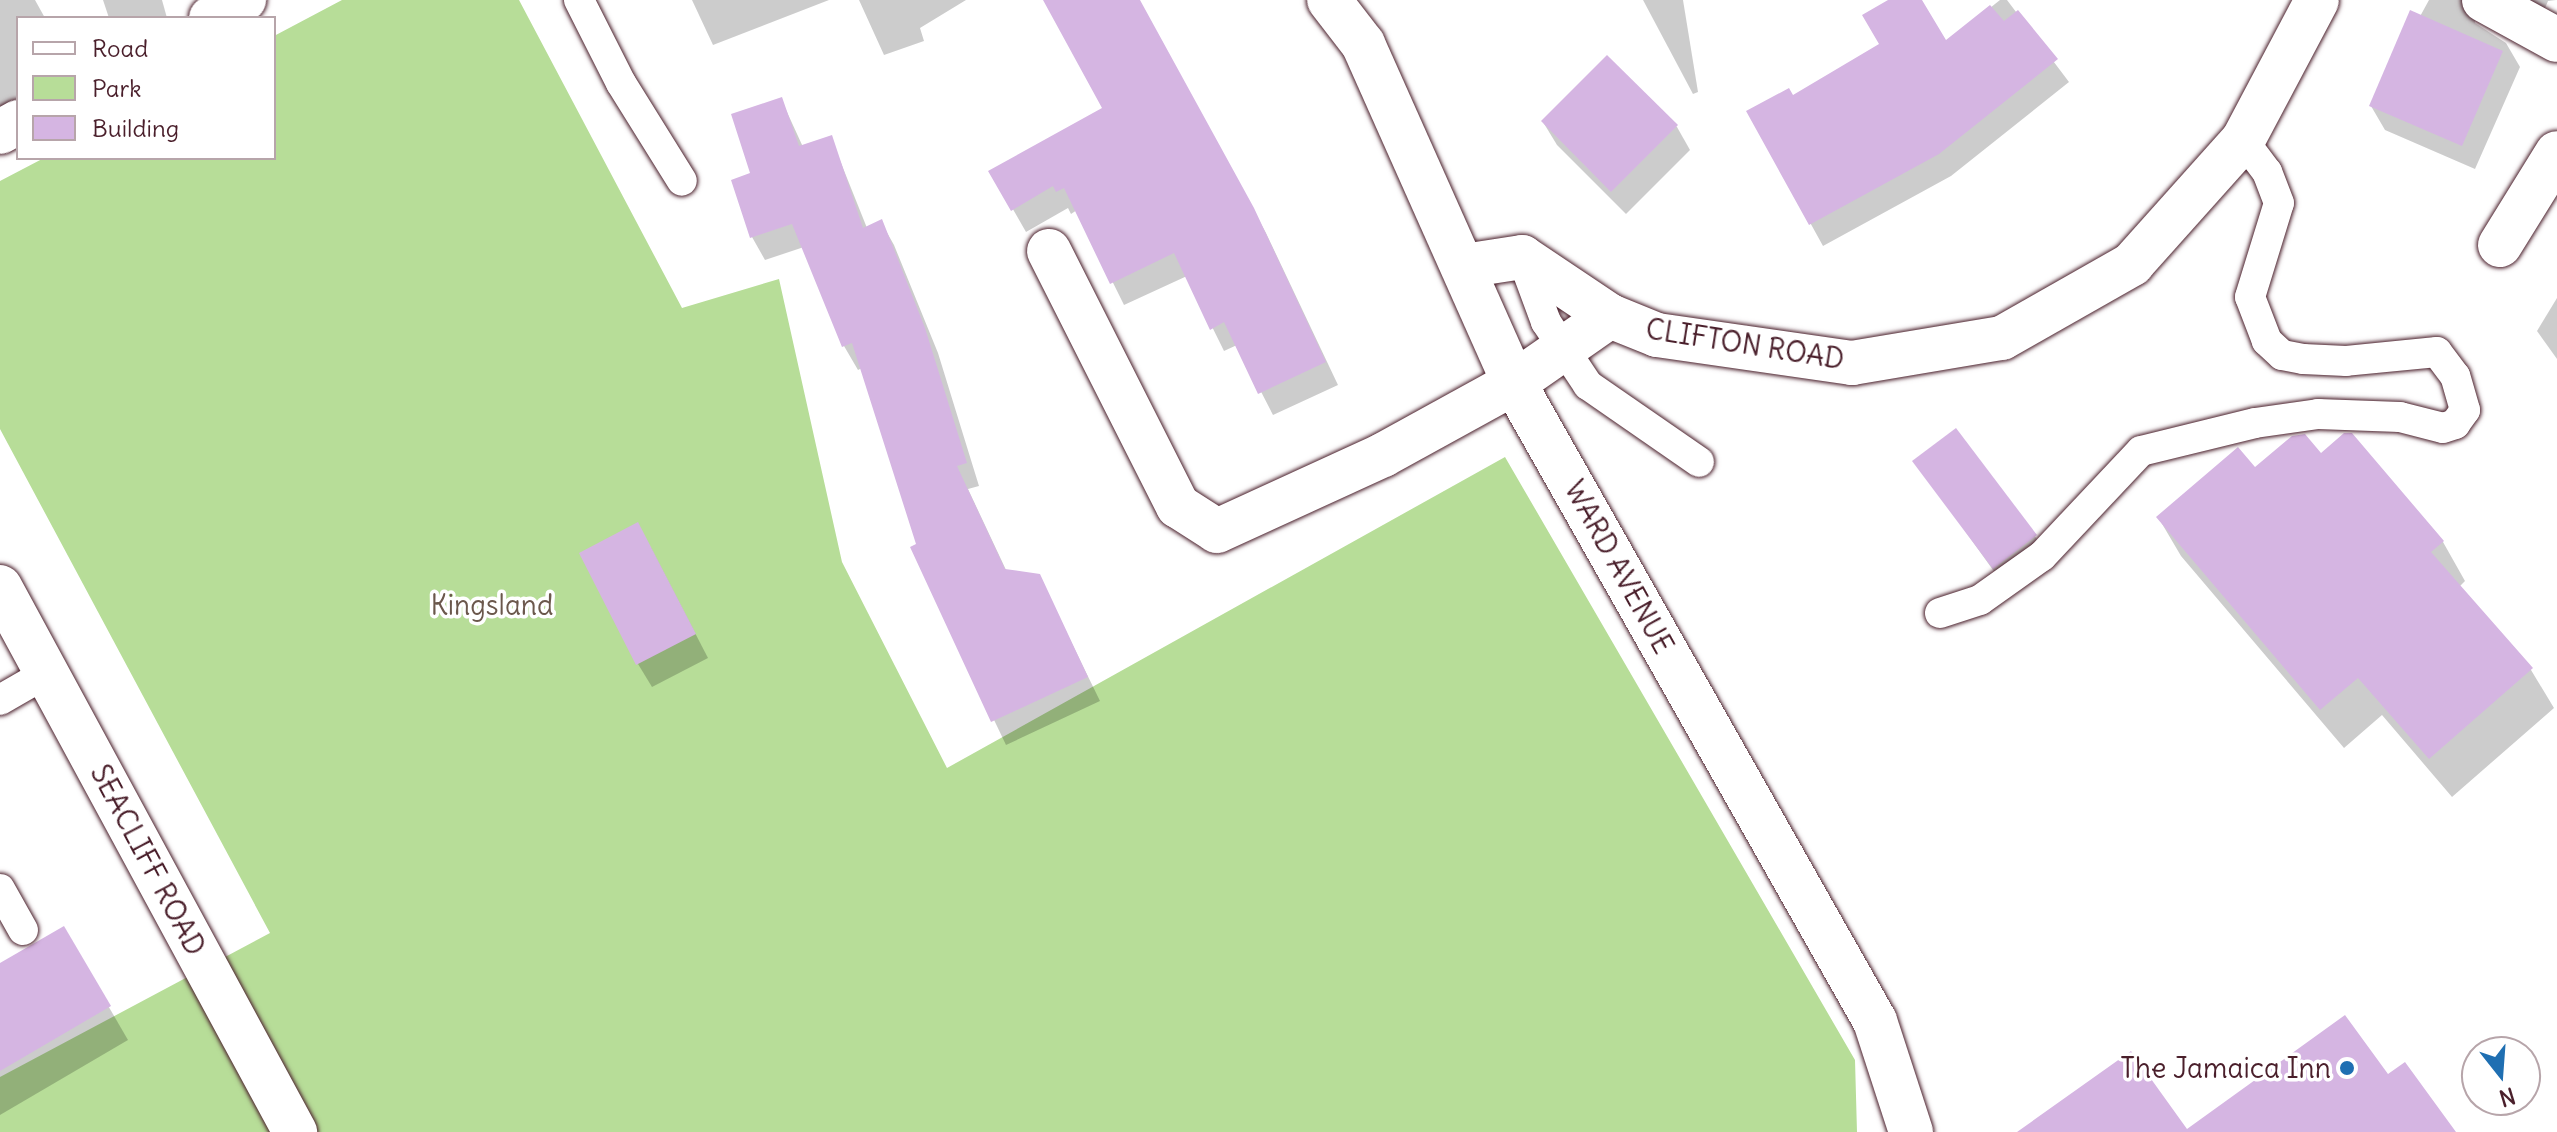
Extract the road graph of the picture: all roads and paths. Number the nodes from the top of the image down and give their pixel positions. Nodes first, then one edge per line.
1 (244, 0) edge
2 (579, 0) edge
3 (1329, 0) edge
4 (2317, 0) edge
5 (2484, 0) edge
6 (215, 16) edge
7 (2557, 40) edge
8 (2243, 140) junction
9 (2557, 153) edge
10 (682, 181) dead end
11 (2500, 245) dead end
12 (1049, 251) dead end
13 (1522, 257) junction
14 (1464, 266) junction
15 (1610, 316) junction
16 (1563, 352) junction
17 (1514, 383) junction
18 (1699, 462) dead end
19 (0, 587) edge
20 (1940, 613) dead end
21 (47, 673) junction
22 (0, 700) edge
23 (0, 889) edge
24 (23, 930) dead end
25 (295, 1132) edge
26 (1911, 1132) edge

1 - 6 street
2 - 10 lane
3 - 14 street, WARD AVENUE
4 - 8 street, CLIFTON ROAD
5 - 7 street
8 - 15 street, CLIFTON ROAD
8 - 20 lane
9 - 11 street
12 - 17 street
13 - 14 street
13 - 15 street, CLIFTON ROAD
13 - 16 lane
14 - 17 street, WARD AVENUE
15 - 16 street
16 - 17 street
16 - 18 lane
17 - 26 street, WARD AVENUE
19 - 21 street, SEACLIFF ROAD
21 - 22 lane
21 - 25 street, SEACLIFF ROAD
23 - 24 lane

